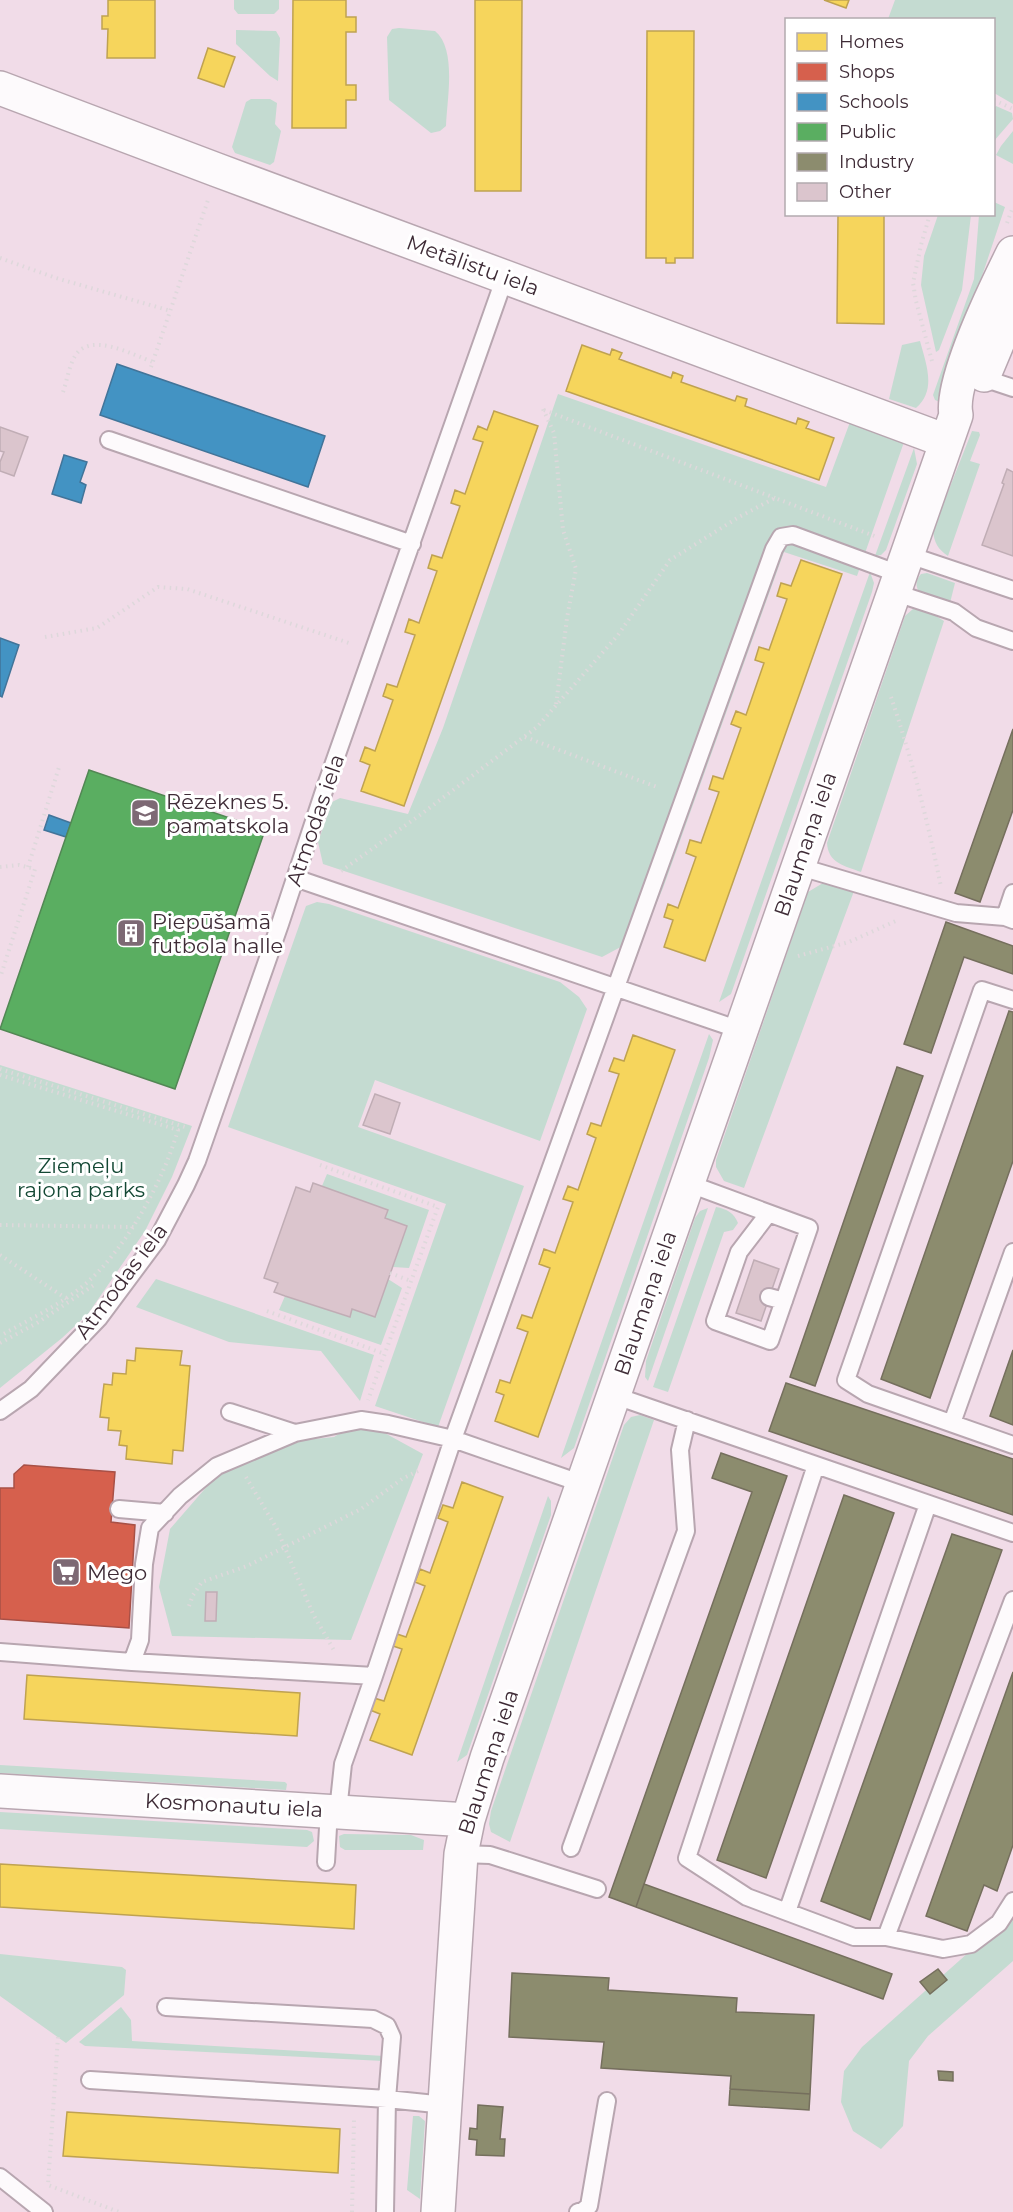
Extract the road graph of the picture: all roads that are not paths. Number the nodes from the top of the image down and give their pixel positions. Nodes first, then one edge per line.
1 (0, 87) edge
2 (1013, 253) edge
3 (505, 277) junction
4 (1005, 303) edge
5 (998, 383) edge
6 (951, 428) junction
7 (109, 440) dead end
8 (412, 544) junction
9 (900, 573) junction
10 (1013, 590) edge
11 (1013, 641) edge
12 (797, 866) junction
13 (295, 879) junction
14 (1013, 893) edge
15 (1009, 918) edge
16 (616, 987) junction
17 (1013, 1000) edge
18 (740, 1030) junction
19 (687, 1183) junction
20 (768, 1214) junction
21 (1013, 1252) edge
22 (613, 1395) junction
23 (0, 1411) edge
24 (230, 1412) dead end
25 (687, 1420) junction
26 (952, 1423) junction
27 (295, 1433) junction
28 (453, 1439) junction
29 (1013, 1445) edge
30 (816, 1465) junction
31 (582, 1484) junction
32 (928, 1504) junction
33 (118, 1509) dead end
34 (165, 1513) junction
35 (1013, 1533) edge
36 (1013, 1600) edge
37 (0, 1652) edge
38 (132, 1662) junction
39 (374, 1676) junction
40 (0, 1791) edge
41 (334, 1811) junction
42 (468, 1820) junction
43 (571, 1848) dead end
44 (461, 1854) junction
45 (326, 1862) dead end
46 (597, 1889) dead end
47 (1013, 1902) edge
48 (787, 1912) junction
49 (886, 1937) junction
50 (166, 2007) dead end
51 (90, 2080) dead end
52 (387, 2099) junction
53 (607, 2101) dead end
54 (445, 2105) junction
55 (0, 2177) edge
56 (44, 2212) edge
57 (385, 2212) edge
58 (438, 2212) edge
59 (578, 2212) edge

1 - 3 street, Metālistu iela
2 - 4 street, Blaumaņa iela
3 - 6 street, Metālistu iela
3 - 8 lane, Atmodas iela
4 - 5 street, Blaumaņa iela
4 - 6 street, Blaumaņa iela
5 - 6 street, Blaumaņa iela
6 - 9 street, Blaumaņa iela
7 - 8 lane
8 - 13 lane, Atmodas iela
9 - 10 lane
9 - 11 lane
9 - 12 street, Blaumaņa iela
9 - 16 lane
12 - 15 lane
12 - 18 street, Blaumaņa iela
13 - 16 lane
13 - 23 lane, Atmodas iela
14 - 15 lane
16 - 18 lane
16 - 28 lane
17 - 26 lane
18 - 19 street, Blaumaņa iela
19 - 20 lane
19 - 22 street, Blaumaņa iela
20 - 20 lane
21 - 26 lane
22 - 25 lane
22 - 31 street, Blaumaņa iela
24 - 27 lane
25 - 30 lane
25 - 43 lane
26 - 29 lane
27 - 28 lane
27 - 34 lane
28 - 31 lane
28 - 39 lane
30 - 32 lane
30 - 48 lane
31 - 42 street, Blaumaņa iela
32 - 35 lane
32 - 48 lane
33 - 34 lane
34 - 38 lane
36 - 49 lane
37 - 38 lane
38 - 39 lane
39 - 41 lane
40 - 41 street, Kosmonautu iela
41 - 42 street, Kosmonautu iela
41 - 45 lane
42 - 44 street, Blaumaņa iela
44 - 46 lane
44 - 54 street, Blaumaņa iela
47 - 49 lane
48 - 49 lane
50 - 52 lane
51 - 52 lane
52 - 54 lane
52 - 57 lane
53 - 59 lane
54 - 58 street, Blaumaņa iela
55 - 56 lane

